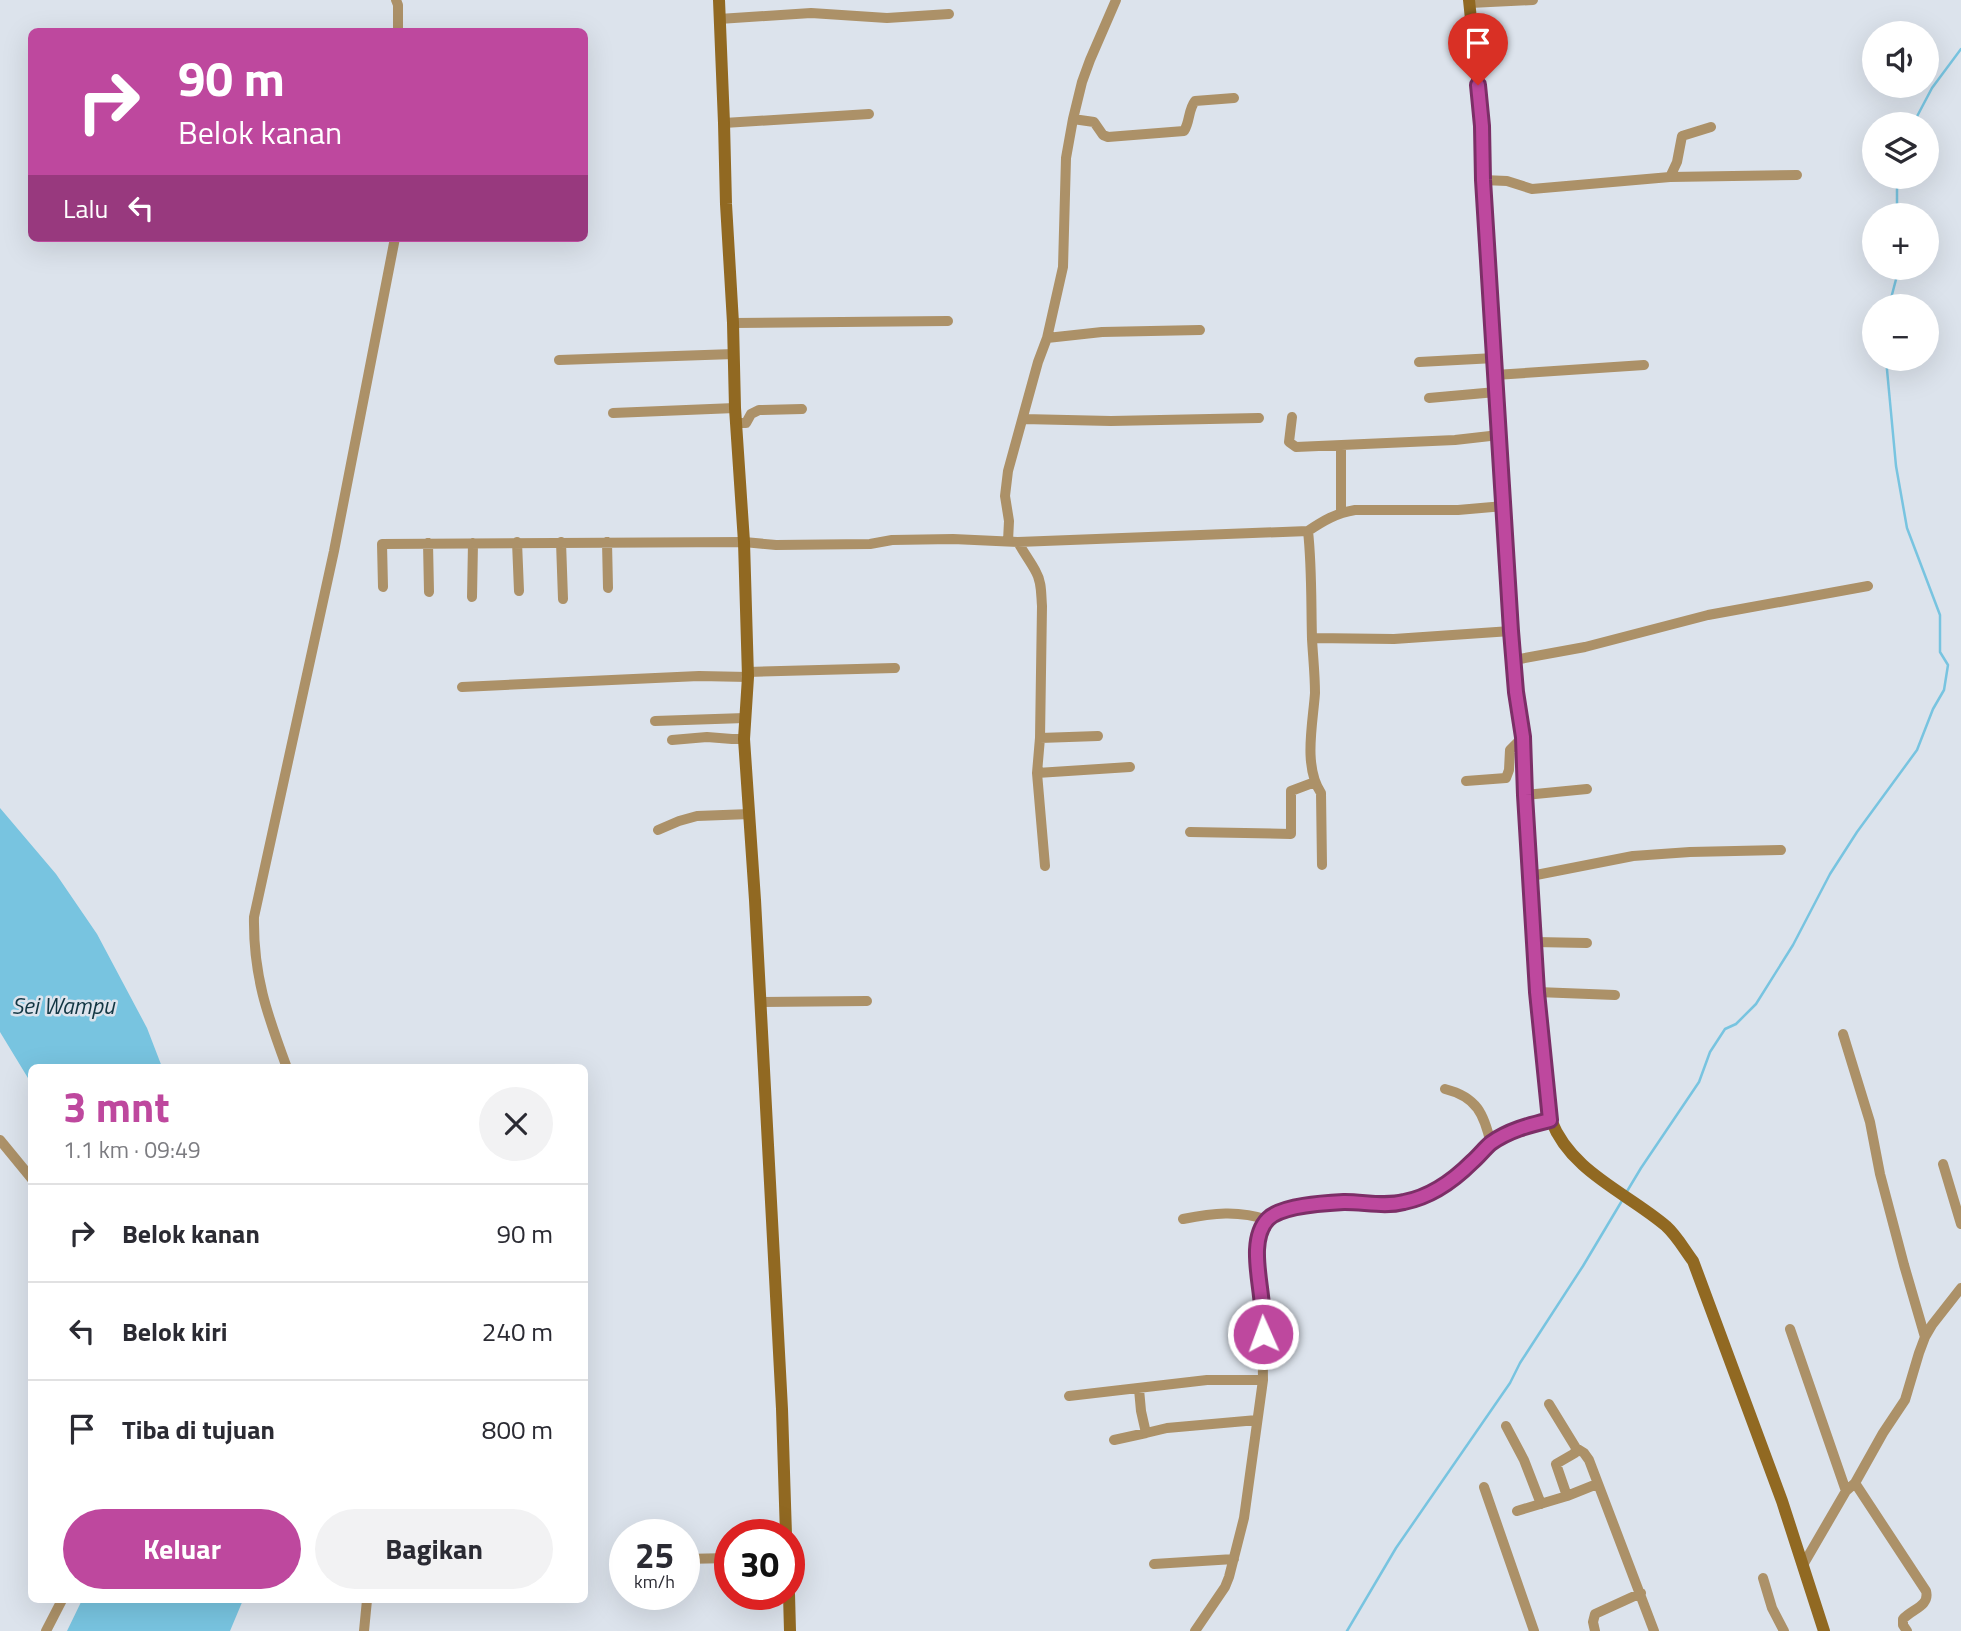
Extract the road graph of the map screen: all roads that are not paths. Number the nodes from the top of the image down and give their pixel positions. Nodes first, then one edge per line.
1 (396, 0) edge
2 (719, 0) edge
3 (1116, 0) edge
4 (1533, 0) edge
5 (1469, 2) edge
6 (948, 14) dead end
7 (719, 19) junction
8 (398, 28) edge
9 (1234, 98) dead end
10 (869, 114) dead end
11 (1073, 119) junction
12 (724, 123) junction
13 (1711, 127) dead end
14 (1797, 175) dead end
15 (1670, 177) junction
16 (1483, 180) junction
17 (394, 242) edge
18 (948, 321) dead end
19 (733, 323) junction
20 (1199, 330) dead end
21 (1047, 338) junction
22 (734, 354) junction
23 (1495, 358) junction
24 (559, 360) dead end
25 (1419, 362) dead end
26 (1644, 365) dead end
27 (1495, 375) junction
28 (1496, 392) junction
29 (1429, 398) dead end
30 (735, 408) junction
31 (802, 409) dead end
32 (612, 413) dead end
33 (1292, 417) dead end
34 (1259, 418) dead end
35 (1023, 419) junction
36 (737, 423) junction
37 (1499, 435) junction
38 (1341, 446) junction
39 (1504, 506) junction
40 (1341, 512) junction
41 (1308, 531) junction
42 (1013, 541) junction
43 (517, 542) junction
44 (561, 542) junction
45 (607, 542) junction
46 (744, 542) junction
47 (428, 543) junction
48 (472, 543) junction
49 (1868, 586) dead end
50 (383, 587) dead end
51 (608, 588) dead end
52 (519, 591) dead end
53 (429, 592) dead end
54 (472, 597) dead end
55 (563, 599) dead end
56 (1511, 631) junction
57 (1312, 638) junction
58 (1514, 660) junction
59 (895, 668) dead end
60 (748, 674) junction
61 (462, 687) dead end
62 (745, 718) junction
63 (655, 721) dead end
64 (1097, 736) dead end
65 (1523, 737) junction
66 (1040, 738) junction
67 (744, 739) junction
68 (672, 740) dead end
69 (1130, 767) dead end
70 (1037, 773) junction
71 (1466, 781) dead end
72 (1315, 782) junction
73 (1587, 789) dead end
74 (1525, 795) junction
75 (750, 814) junction
76 (658, 830) dead end
77 (1190, 832) dead end
78 (1781, 850) dead end
79 (1322, 865) dead end
80 (1045, 866) dead end
81 (1531, 876) junction
82 (1535, 942) junction
83 (1587, 943) dead end
84 (1537, 992) junction
85 (1615, 995) dead end
86 (867, 1001) dead end
87 (760, 1002) junction
88 (1843, 1034) dead end
89 (286, 1064) edge
90 (1445, 1089) dead end
91 (1550, 1120) junction
92 (0, 1140) edge
93 (1491, 1144) junction
94 (1942, 1164) dead end
95 (28, 1174) edge
96 (1183, 1219) dead end
97 (1268, 1220) junction
98 (1961, 1224) edge
99 (1961, 1288) edge
100 (1790, 1329) dead end
101 (1925, 1337) junction
102 (1262, 1380) junction
103 (1139, 1389) junction
104 (1069, 1396) dead end
105 (1549, 1404) dead end
106 (1257, 1420) junction
107 (1506, 1426) dead end
108 (1146, 1433) junction
109 (1114, 1440) dead end
110 (1576, 1448) junction
111 (1855, 1483) junction
112 (1597, 1484) junction
113 (1484, 1487) dead end
114 (1846, 1491) junction
115 (1567, 1496) junction
116 (1541, 1504) junction
117 (1517, 1511) dead end
118 (785, 1519) edge
119 (1234, 1559) junction
120 (1154, 1564) dead end
121 (1802, 1565) junction
122 (1763, 1578) dead end
123 (1641, 1593) junction
124 (61, 1603) edge
125 (367, 1603) edge
126 (789, 1610) edge
127 (47, 1631) edge
128 (365, 1631) edge
129 (790, 1631) edge
130 (1195, 1631) edge
131 (1534, 1631) edge
132 (1595, 1631) edge
133 (1654, 1631) edge
134 (1784, 1631) edge
135 (1824, 1631) edge
136 (1907, 1631) edge

1 - 8 street
2 - 7 street
3 - 11 street
4 - 5 street
5 - 16 street
6 - 7 street
7 - 12 street
9 - 11 street
10 - 12 street
11 - 21 street
12 - 19 street
13 - 15 street
14 - 15 street
15 - 16 street
16 - 23 street
17 - 89 street
18 - 19 street
19 - 22 street
20 - 21 street
21 - 35 street
22 - 24 street
22 - 30 street
23 - 25 street
23 - 27 street
26 - 27 street
27 - 28 street
28 - 29 street
28 - 37 street
30 - 32 street
30 - 36 street
31 - 36 street
33 - 38 street
34 - 35 street
35 - 42 street
36 - 46 street
37 - 38 street
37 - 39 street
38 - 40 street
39 - 40 street
39 - 56 street
40 - 41 street
41 - 42 street
41 - 57 street
42 - 46 street
42 - 66 street
43 - 44 street
43 - 48 street
43 - 52 street
44 - 45 street
44 - 55 street
45 - 46 street
45 - 51 street
46 - 60 street
47 - 48 street
47 - 50 street
47 - 53 street
48 - 54 street
49 - 58 street
56 - 57 street
56 - 58 street
57 - 72 street
58 - 65 street
59 - 60 street
60 - 61 street
60 - 62 street
62 - 63 street
62 - 67 street
64 - 66 street
65 - 71 street
65 - 74 street
66 - 70 street
67 - 68 street
67 - 75 street
69 - 70 street
70 - 80 street
72 - 77 street
72 - 79 street
73 - 74 street
74 - 81 street
75 - 76 street
75 - 87 street
78 - 81 street
81 - 82 street
82 - 83 street
82 - 84 street
84 - 85 street
84 - 91 street
86 - 87 street
87 - 118 street
88 - 101 street
90 - 93 street
91 - 93 street
91 - 121 street
92 - 95 street
93 - 97 street
94 - 98 street
96 - 97 street
97 - 102 street
99 - 101 street
100 - 114 street
101 - 111 street
102 - 103 street
102 - 106 street
103 - 104 street
103 - 108 street
105 - 110 street
106 - 108 street
106 - 119 street
107 - 116 street
108 - 109 street
110 - 112 street
110 - 115 street
111 - 114 street
111 - 136 street
112 - 115 street
112 - 123 street
113 - 131 street
114 - 121 street
115 - 116 street
116 - 117 street
119 - 120 street
119 - 130 street
121 - 135 street
122 - 134 street
123 - 132 street
123 - 133 street
124 - 127 street
125 - 128 street
126 - 129 street

